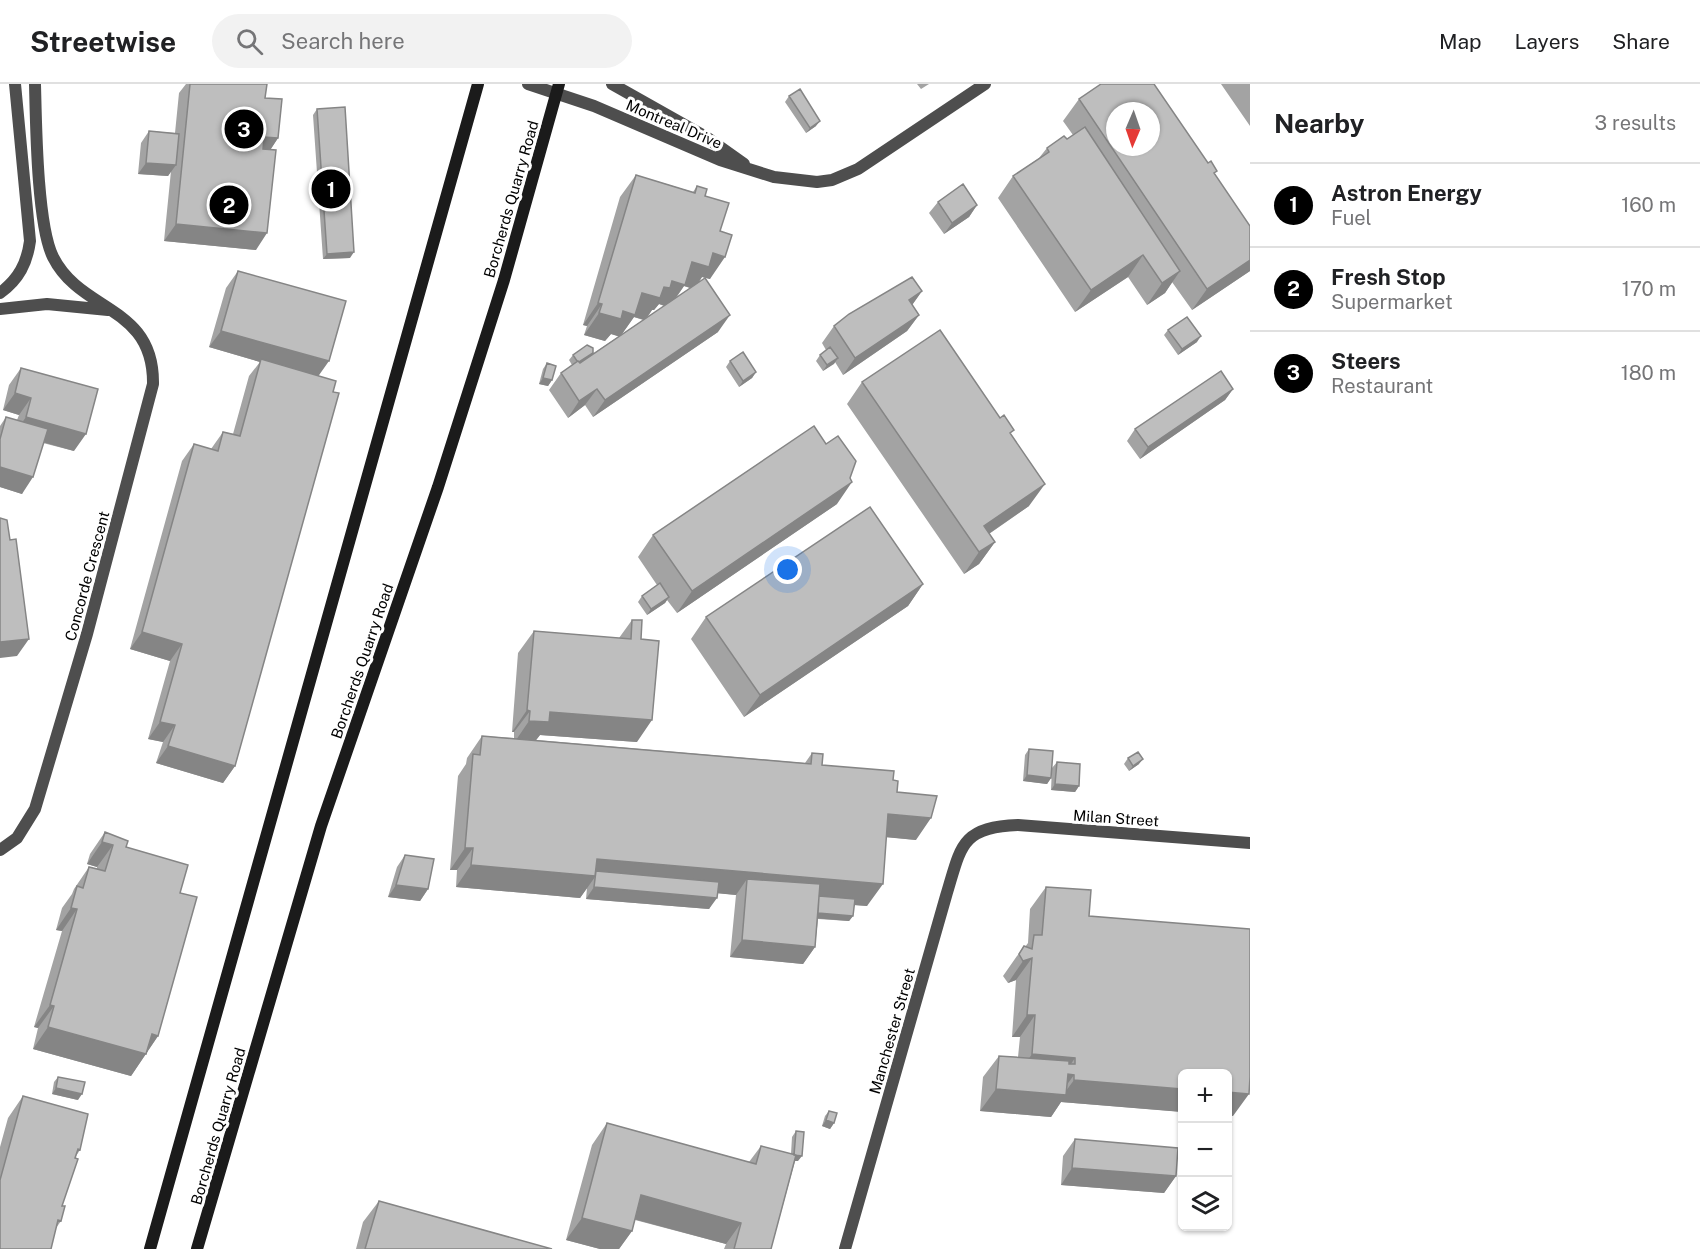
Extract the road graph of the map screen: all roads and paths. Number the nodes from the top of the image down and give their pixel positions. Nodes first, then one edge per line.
1 (15, 84) edge
2 (35, 84) edge
3 (478, 84) edge
4 (528, 84) edge
5 (612, 84) edge
6 (986, 84) edge
7 (558, 89) edge
8 (747, 166) junction
9 (0, 293) edge
10 (0, 309) edge
11 (110, 310) junction
12 (981, 830) joint
13 (1250, 843) edge
14 (0, 850) edge
15 (150, 1249) edge
16 (197, 1249) edge
17 (845, 1249) edge

1 - 9 street
2 - 11 street, Concorde Crescent
3 - 15 main road
4 - 7 street, Montreal Drive
5 - 8 street, Montreal Drive
6 - 8 street, Montreal Drive
7 - 8 street, Montreal Drive
7 - 16 main road, Borcherds Quarry Road
10 - 11 street
11 - 14 street, Concorde Crescent
12 - 13 street, Milan Street
12 - 17 street, Manchester Street

